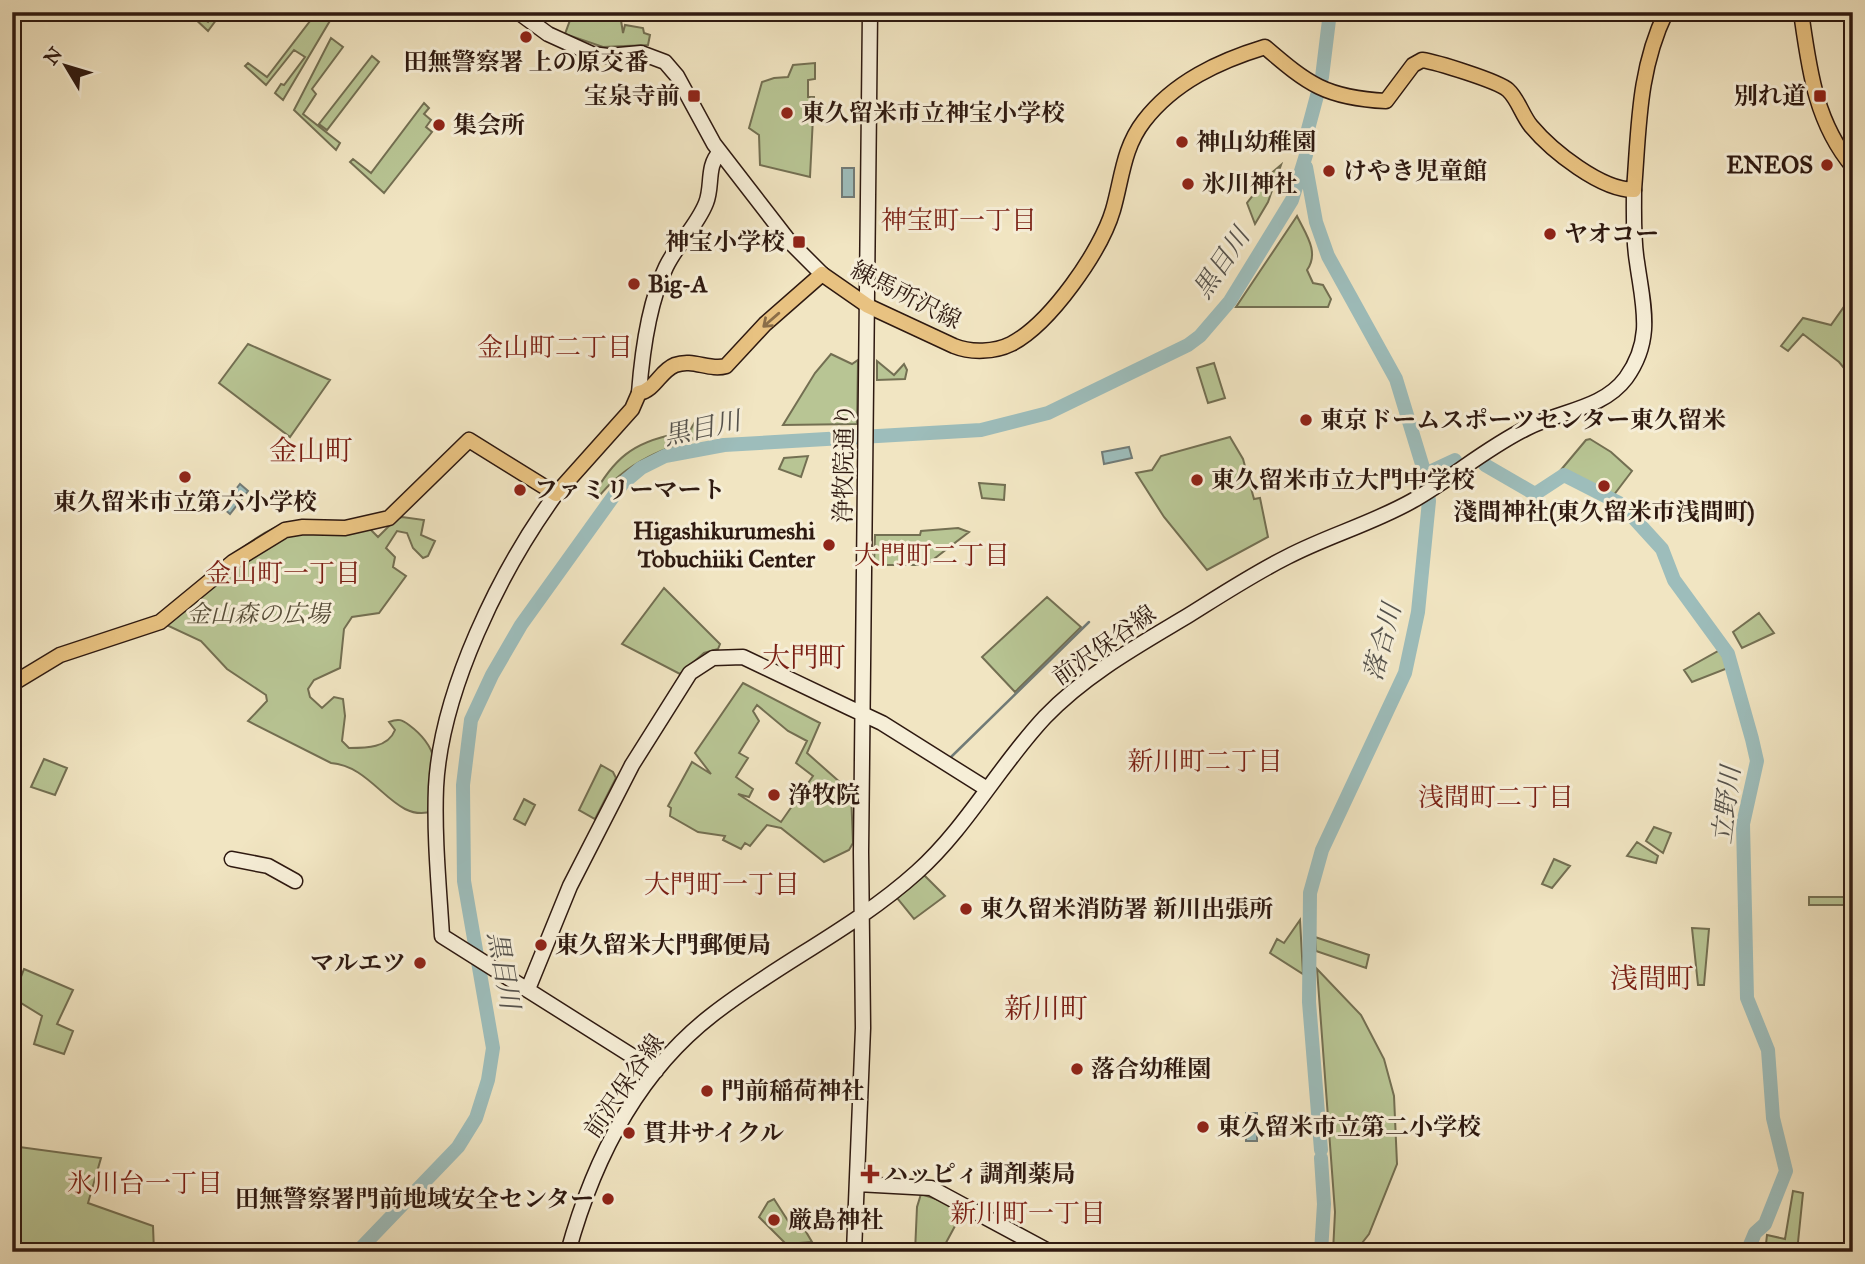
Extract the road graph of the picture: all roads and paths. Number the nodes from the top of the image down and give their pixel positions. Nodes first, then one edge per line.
1 (870, 12) edge
2 (1666, 12) edge
3 (1801, 12) edge
4 (523, 14) edge
5 (720, 152) junction
6 (1853, 167) edge
7 (1634, 190) junction
8 (822, 274) junction
9 (869, 306) junction
10 (639, 393) junction
11 (556, 494) junction
12 (12, 684) edge
13 (863, 713) junction
14 (987, 789) junction
15 (232, 859) dead end
16 (295, 881) dead end
17 (862, 915) junction
18 (528, 989) junction
19 (656, 1071) junction
20 (856, 1184) junction
21 (568, 1252) edge
22 (854, 1252) edge
23 (1050, 1252) edge

1 - 9 street, 浄牧院通り
2 - 7 main road
3 - 6 main road
4 - 5 street
5 - 8 street
5 - 10 street
7 - 9 main road, 練馬所沢線
7 - 14 street, 前沢保谷線
8 - 9 main road, 練馬所沢線
8 -> 10 main road, 練馬所沢線
9 - 13 street, 浄牧院通り
10 - 11 main road, 練馬所沢線
11 - 12 main road
11 - 18 street
13 - 14 street
13 - 17 street, 浄牧院通り
13 - 18 street
14 - 17 street, 前沢保谷線
15 - 16 street
17 - 19 street, 前沢保谷線
17 - 20 street, 浄牧院通り
18 - 19 street
19 - 21 street, 前沢保谷線
20 - 22 street, 浄牧院通り
20 - 23 street

